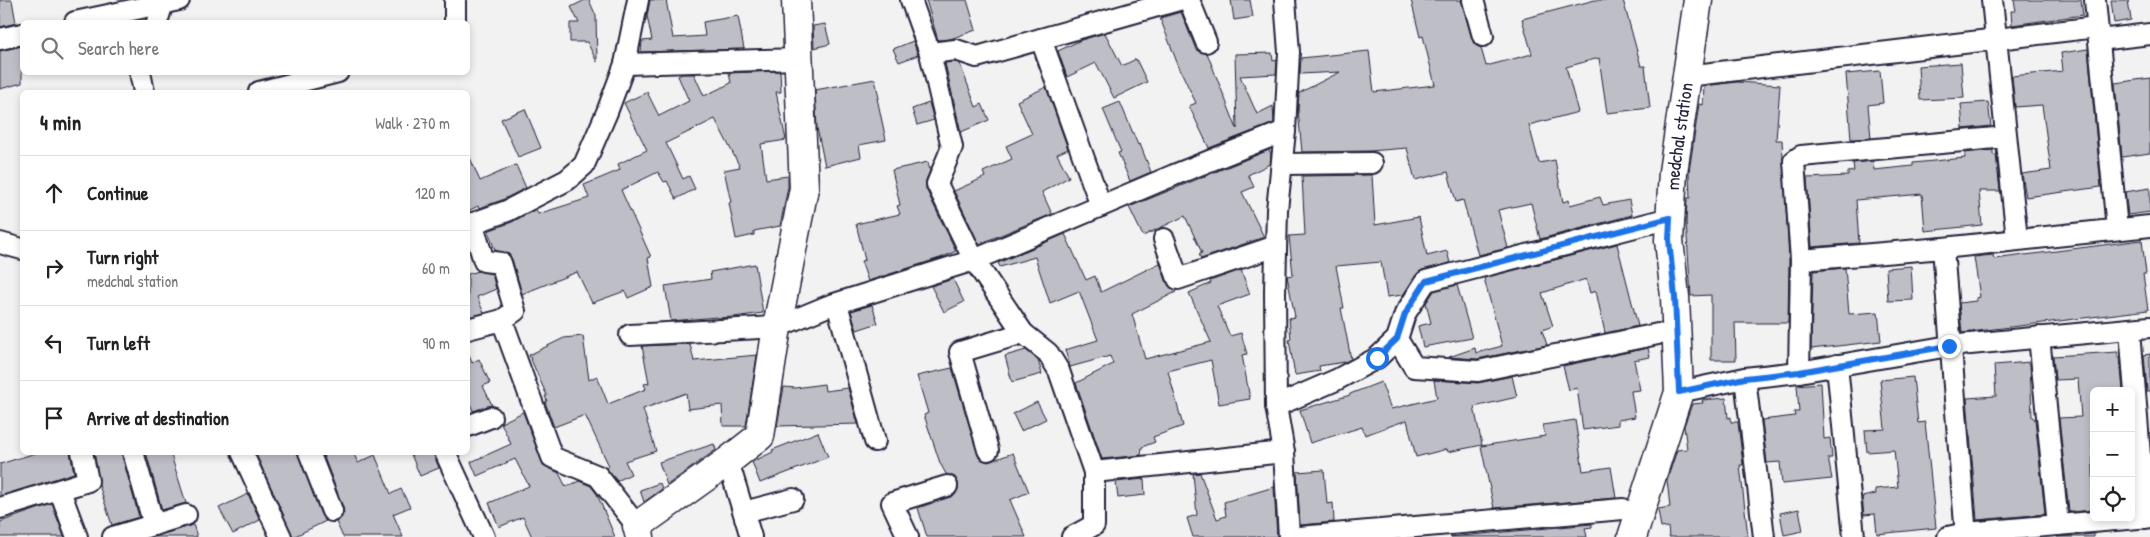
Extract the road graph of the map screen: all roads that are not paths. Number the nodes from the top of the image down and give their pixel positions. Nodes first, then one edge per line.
1 (455, 0) edge
2 (638, 0) edge
3 (796, 0) edge
4 (911, 0) edge
5 (1179, 0) edge
6 (1189, 0) edge
7 (1285, 0) edge
8 (1473, 0) edge
9 (1680, 0) edge
10 (1698, 0) edge
11 (1992, 0) edge
12 (2095, 0) edge
13 (166, 7) edge
14 (87, 20) edge
15 (455, 20) edge
16 (20, 34) edge
17 (2098, 34) junction
18 (2150, 34) edge
19 (1483, 36) dead end
20 (0, 38) edge
21 (1041, 39) junction
22 (1996, 39) junction
23 (1206, 42) dead end
24 (930, 54) junction
25 (798, 60) junction
26 (625, 64) junction
27 (141, 75) edge
28 (326, 75) edge
29 (1687, 76) junction
30 (144, 90) edge
31 (267, 90) edge
32 (1285, 131) junction
33 (2006, 137) junction
34 (1372, 163) dead end
35 (1282, 164) junction
36 (1101, 206) junction
37 (1662, 220) junction
38 (470, 224) edge
39 (2150, 226) edge
40 (2117, 229) junction
41 (1164, 239) dead end
42 (2017, 239) junction
43 (0, 243) edge
44 (1276, 246) junction
45 (1943, 248) junction
46 (20, 249) edge
47 (974, 260) junction
48 (1800, 260) junction
49 (837, 304) junction
50 (502, 320) junction
51 (776, 327) junction
52 (2150, 327) edge
53 (470, 328) edge
54 (2130, 330) junction
55 (1023, 332) junction
56 (1658, 334) junction
57 (630, 335) dead end
58 (2039, 337) junction
59 (1397, 339) junction
60 (1949, 346) junction
61 (1837, 365) junction
62 (1799, 372) junction
63 (1745, 378) junction
64 (1679, 392) junction
65 (1276, 406) junction
66 (491, 417) dead end
67 (470, 425) edge
68 (875, 441) dead end
69 (988, 450) dead end
70 (1284, 452) junction
71 (83, 455) edge
72 (134, 455) edge
73 (243, 455) edge
74 (310, 455) edge
75 (447, 455) edge
76 (728, 461) junction
77 (1094, 472) junction
78 (946, 486) dead end
79 (60, 490) junction
80 (793, 499) dead end
81 (0, 508) edge
82 (1623, 509) junction
83 (332, 511) dead end
84 (744, 512) junction
85 (186, 516) dead end
86 (2147, 517) edge
87 (154, 525) junction
88 (2058, 525) junction
89 (638, 532) edge
90 (1960, 536) edge
91 (77, 537) edge
92 (113, 537) edge
93 (281, 537) edge
94 (484, 537) edge
95 (752, 537) edge
96 (908, 537) edge
97 (1072, 537) edge
98 (1289, 537) edge
99 (1300, 537) edge
100 (1614, 537) edge
101 (1632, 537) edge
102 (1764, 537) edge
103 (1854, 537) edge

1 - 15 street
2 - 26 street
3 - 25 street
4 - 24 street
5 - 21 street
6 - 23 street
7 - 32 street
8 - 19 street
9 - 37 street, medchal station
10 - 29 street, medchal station
11 - 22 street
12 - 17 street
13 - 14 street
16 - 20 street
17 - 18 street
17 - 22 street
17 - 40 street
21 - 24 street
21 - 36 street
22 - 29 street
22 - 33 street
24 - 47 street
25 - 26 street
25 - 51 street
26 - 38 street
27 - 30 street
28 - 31 street
29 - 37 street, medchal station
32 - 35 street
32 - 36 street
33 - 42 street
33 - 48 street
34 - 35 street
35 - 44 street
36 - 47 street
37 - 56 street, medchal station
37 - 59 street
37 - 64 street, medchal station
38 - 50 street
39 - 40 street
40 - 42 street
41 - 44 street
42 - 45 street
43 - 46 street
44 - 65 street
45 - 48 street
45 - 60 street
47 - 49 street
47 - 55 street
48 - 62 street
49 - 51 street
49 - 68 street
50 - 53 street
50 - 89 street
51 - 57 street
51 - 76 street
52 - 54 street
54 - 58 street
54 - 86 street
55 - 69 street
55 - 77 street
56 - 59 street
56 - 82 street, medchal station
58 - 60 street
58 - 88 street
59 - 65 street
60 - 61 street
60 - 90 street
61 - 62 street
61 - 103 street
62 - 63 street
63 - 64 street
63 - 102 street
64 - 101 street, medchal station
65 - 70 street
66 - 67 street
70 - 77 street
70 - 98 street
71 - 79 street
72 - 87 street
73 - 93 street
74 - 83 street
75 - 94 street
76 - 84 street
76 - 89 street
77 - 97 street
78 - 96 street
79 - 81 street
79 - 91 street
80 - 84 street
82 - 99 street
82 - 100 street, medchal station
84 - 95 street
85 - 87 street
86 - 88 street
87 - 92 street
88 - 90 street

